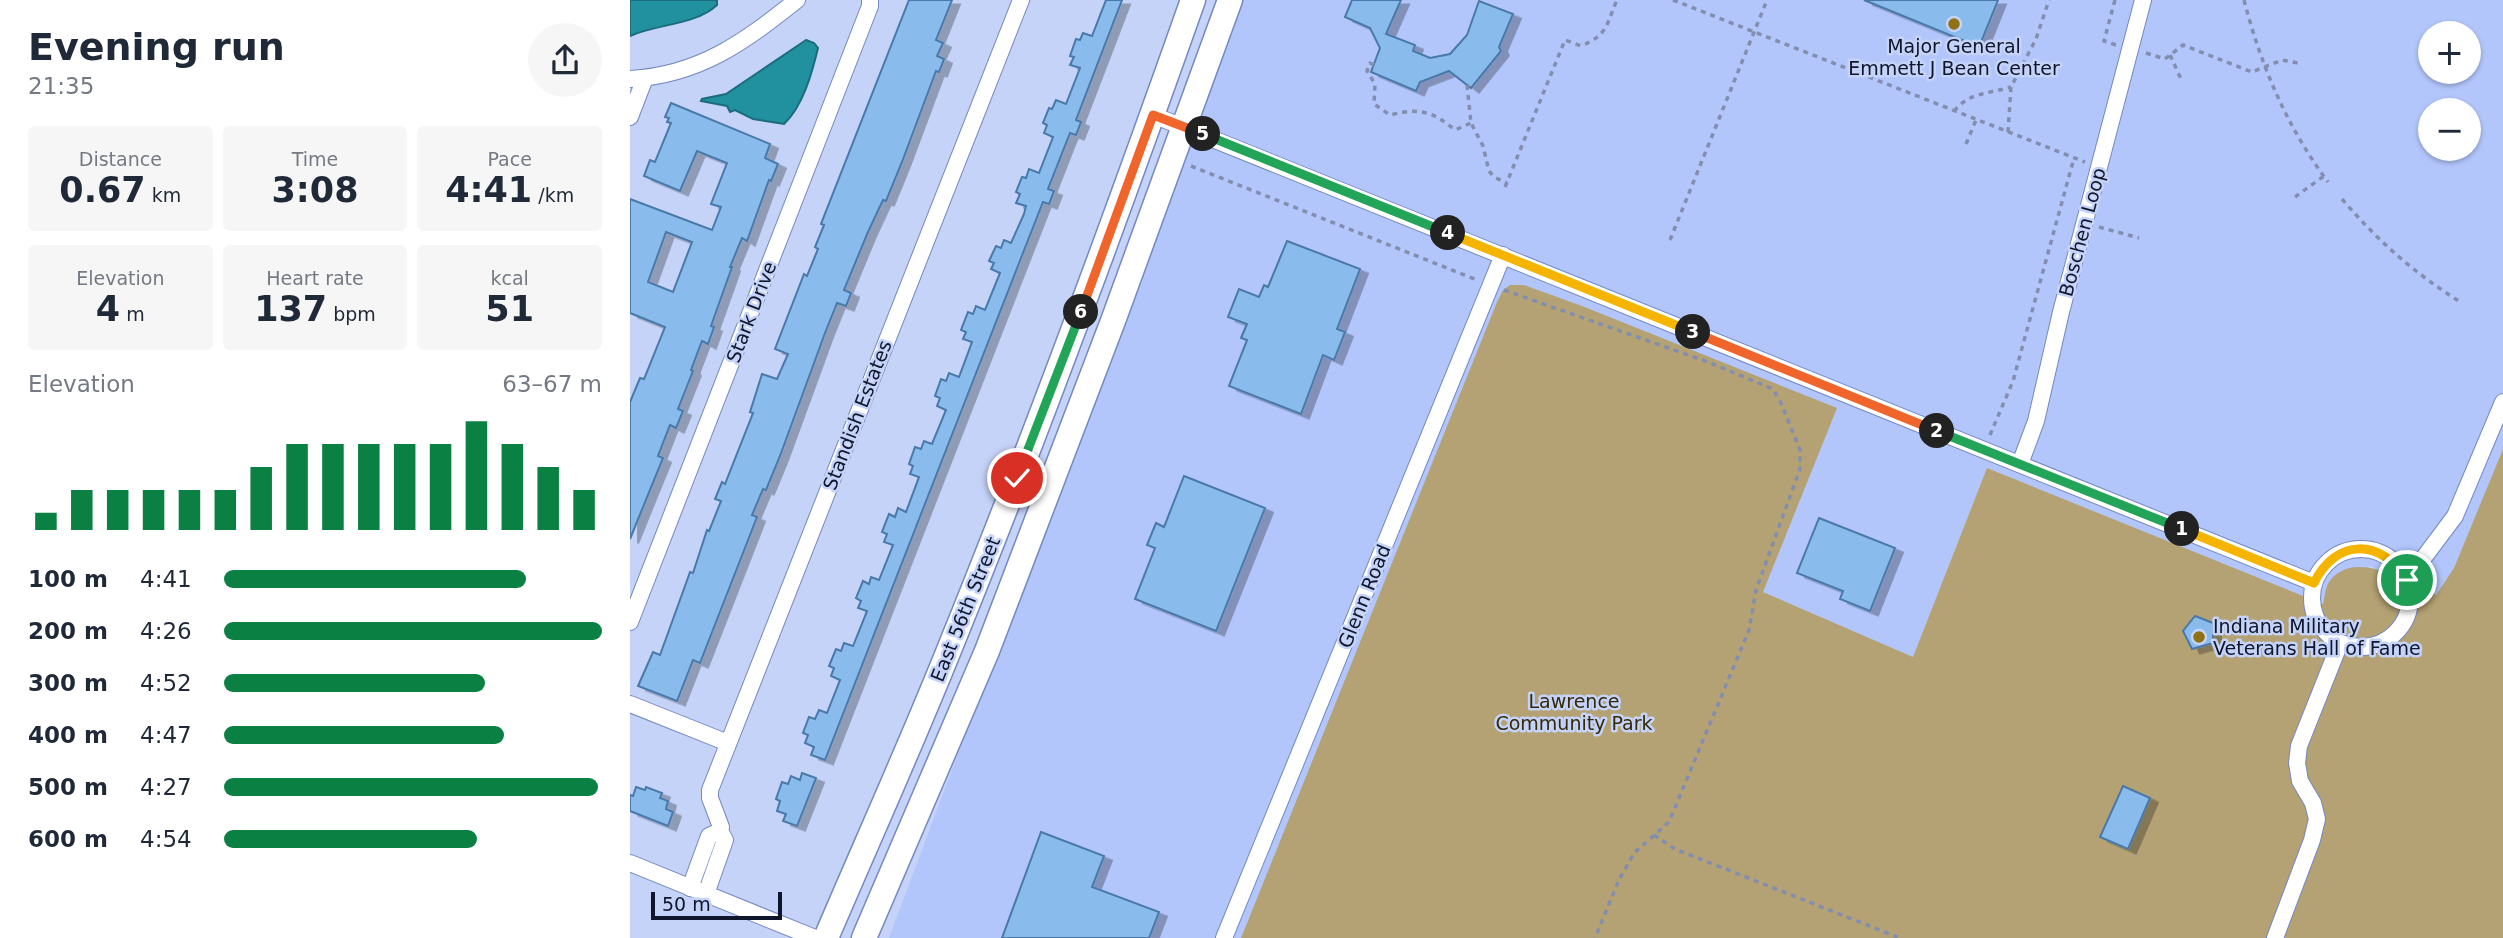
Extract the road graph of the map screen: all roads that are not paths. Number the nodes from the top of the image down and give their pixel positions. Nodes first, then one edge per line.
1 (797, 0) edge
2 (870, 0) edge
3 (1021, 0) edge
4 (1193, 0) edge
5 (1230, 0) edge
6 (2143, 0) edge
7 (638, 79) edge
8 (1153, 115) junction
9 (630, 117) edge
10 (1185, 126) junction
11 (1503, 255) junction
12 (2503, 402) edge
13 (2020, 464) junction
14 (2407, 580) junction
15 (2314, 583) junction
16 (630, 622) edge
17 (2340, 643) junction
18 (630, 704) edge
19 (728, 743) junction
20 (720, 831) junction
21 (630, 863) edge
22 (690, 888) junction
23 (706, 894) junction
24 (815, 938) edge
25 (826, 938) edge
26 (864, 938) edge
27 (1224, 938) edge
28 (2275, 938) edge

1 - 7 street
2 - 16 street, Stark Drive
3 - 19 street, Standish Estates
4 - 8 main road, East 56th Street
5 - 10 main road, East 56th Street
6 - 13 street, Boschen Loop
7 - 9 street
8 - 10 street
8 - 25 main road, East 56th Street
10 - 11 street
10 - 26 main road, East 56th Street
11 - 13 street
11 - 27 street, Glenn Road
12 - 14 street
13 - 15 street
14 - 15 street
14 - 17 street
15 - 17 street
17 - 28 street
18 - 19 street
19 - 20 street, Standish Estates
20 - 22 street
20 - 23 street, Standish Estates
21 - 22 street
22 - 23 street
23 - 24 street

